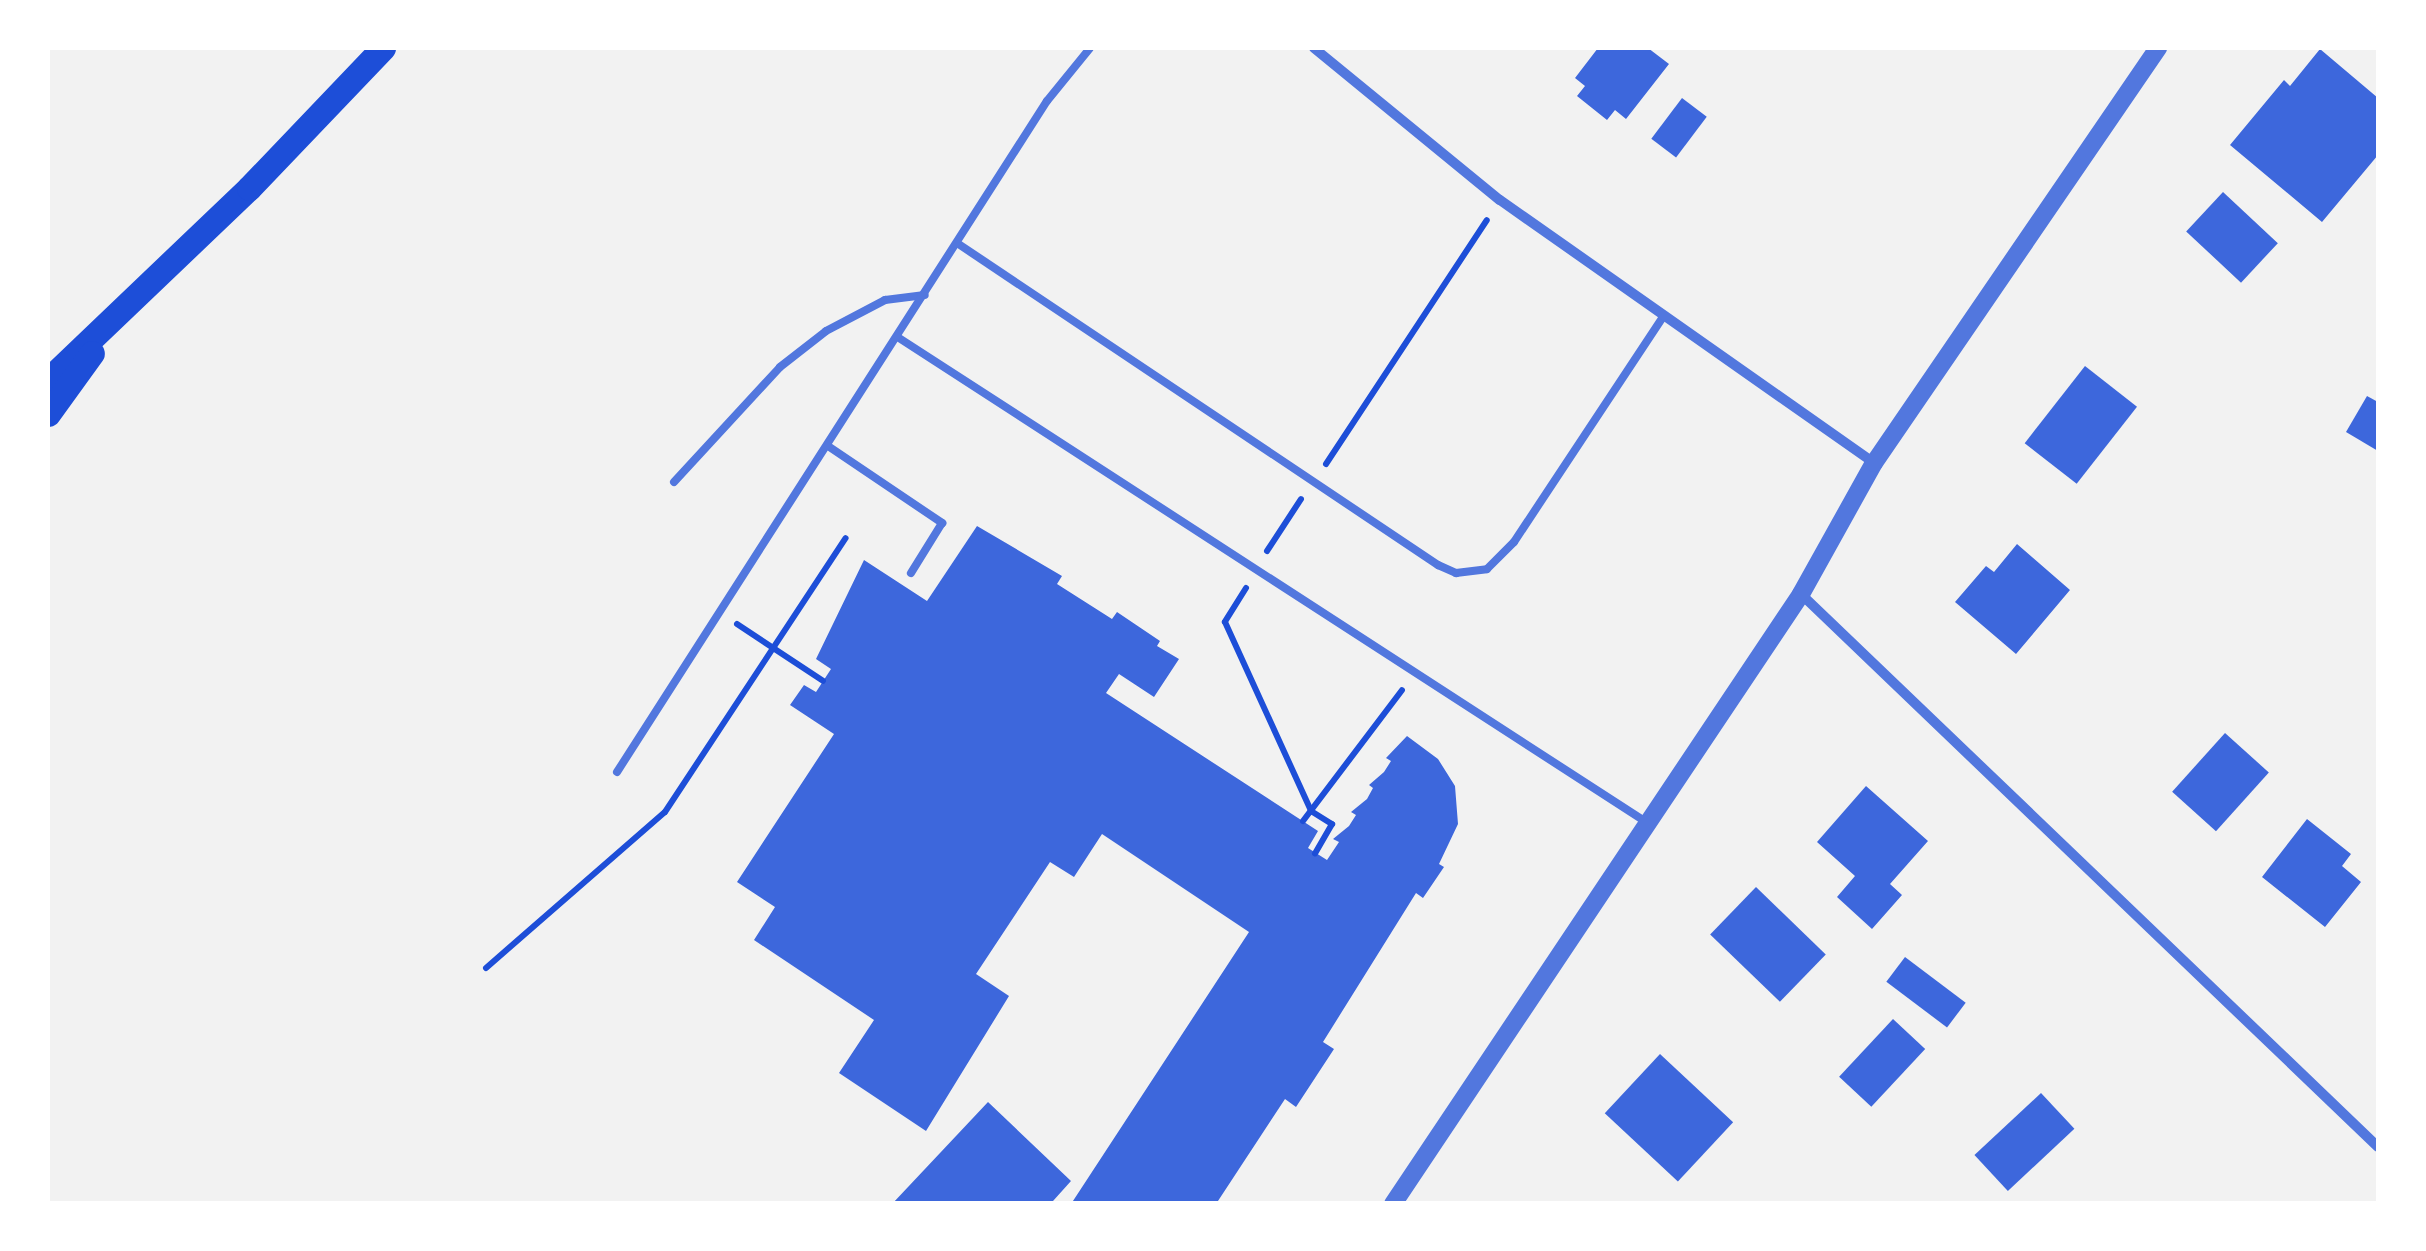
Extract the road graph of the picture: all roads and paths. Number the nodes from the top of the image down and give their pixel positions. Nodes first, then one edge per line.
1 (382, 48) edge
2 (1090, 48) edge
3 (1314, 48) edge
4 (2158, 48) edge
5 (957, 243) junction
6 (925, 295) junction
7 (126, 306) junction
8 (1662, 318) junction
9 (899, 338) junction
10 (48, 380) edge
11 (48, 414) edge
12 (828, 446) junction
13 (1874, 463) junction
14 (674, 482) dead end
15 (846, 538) dead end
16 (911, 572) dead end
17 (1802, 594) junction
18 (720, 614) junction
19 (773, 648) junction
20 (1415, 672) junction
21 (824, 681) dead end
22 (618, 772) dead end
23 (1304, 821) dead end
24 (1646, 822) junction
25 (486, 968) dead end
26 (2378, 1147) edge
27 (1392, 1204) edge

1 - 7 main road
2 - 5 lane
3 - 8 street
4 - 13 street
5 - 6 lane
5 - 8 lane
6 - 9 lane
6 - 14 lane
7 - 10 main road
7 - 11 main road
8 - 13 street
9 - 12 lane
9 - 20 lane
12 - 16 lane
12 - 18 lane
13 - 17 street
15 - 19 path
17 - 24 street
17 - 26 street
18 - 19 path
18 - 22 lane
19 - 21 path
19 - 25 path
20 - 23 path
20 - 24 lane
24 - 27 street

